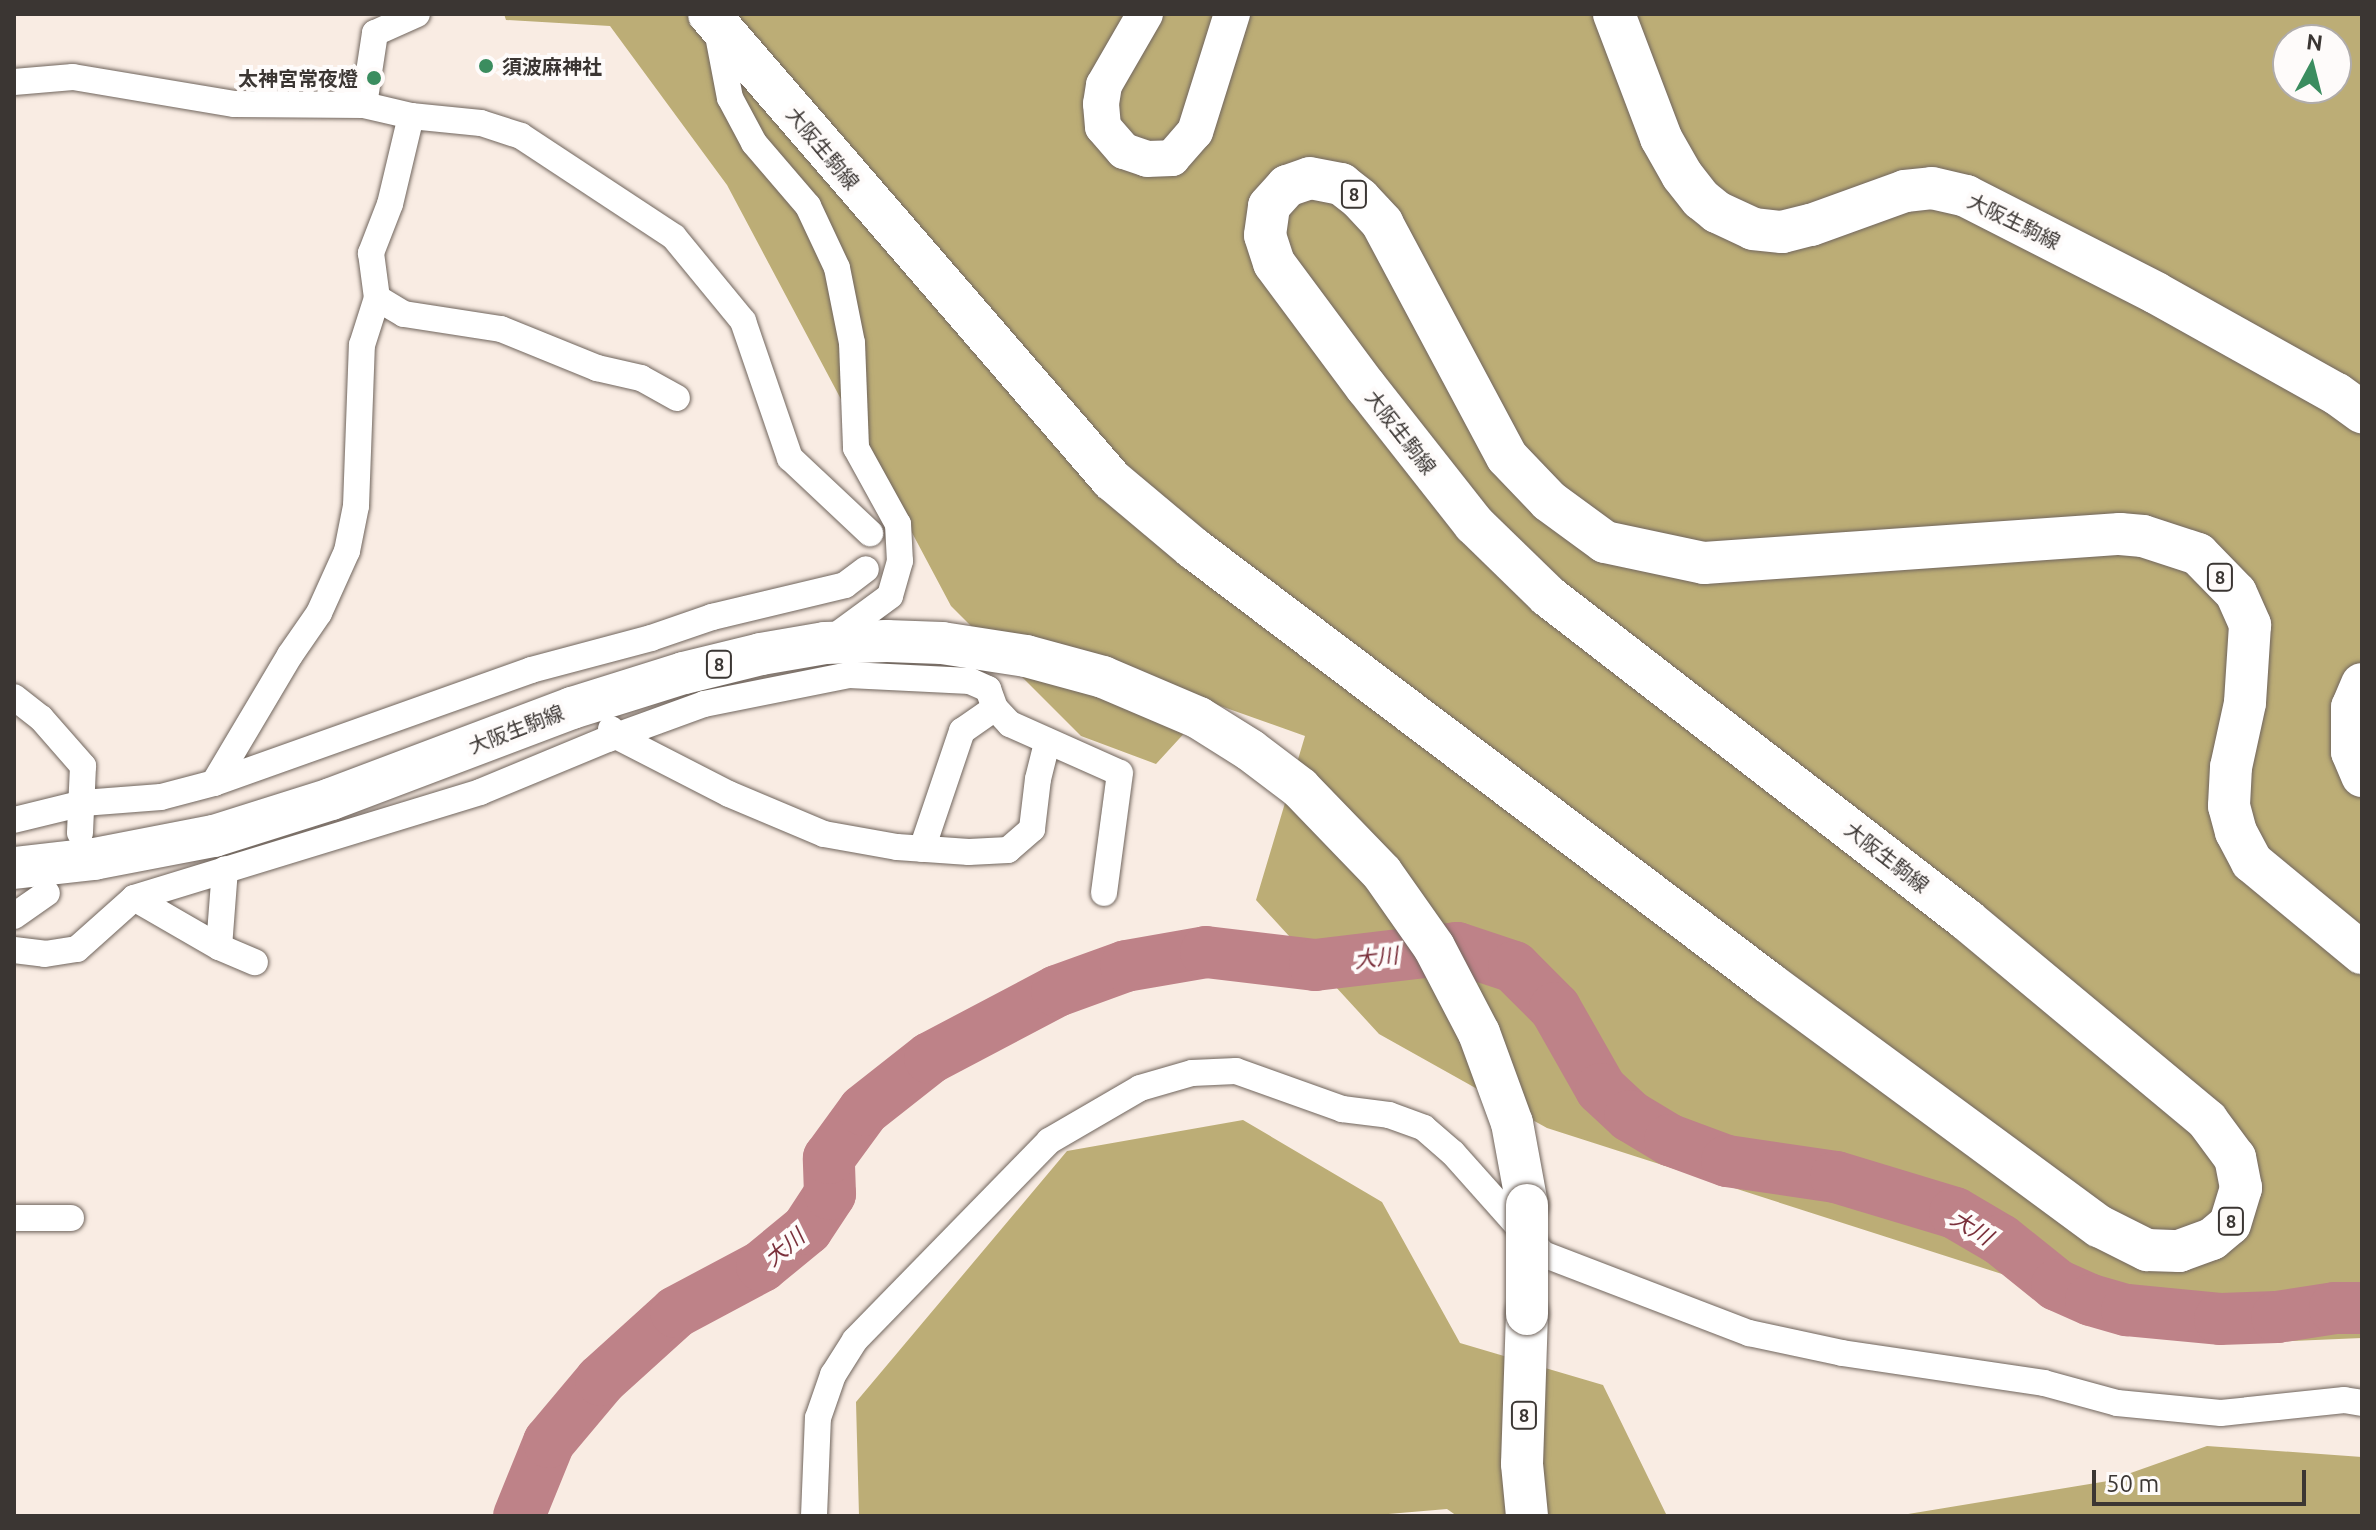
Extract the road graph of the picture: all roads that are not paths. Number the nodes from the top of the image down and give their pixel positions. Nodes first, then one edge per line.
1 (417, 14) edge
2 (1145, 14) edge
3 (1232, 14) edge
4 (1614, 14) edge
5 (712, 18) edge
6 (14, 82) edge
7 (364, 105) junction
8 (411, 116) junction
9 (377, 298) junction
10 (677, 398) dead end
11 (2350, 403) edge
12 (870, 533) dead end
13 (866, 569) dead end
14 (825, 643) junction
15 (558, 663) junction
16 (2362, 684) edge
17 (578, 688) dead end
18 (14, 697) edge
19 (995, 708) junction
20 (611, 729) junction
21 (1047, 742) junction
22 (2362, 776) edge
23 (214, 783) junction
24 (83, 803) junction
25 (14, 820) edge
26 (80, 833) dead end
27 (922, 849) junction
28 (14, 868) edge
29 (225, 869) junction
30 (47, 893) dead end
31 (1104, 893) dead end
32 (134, 898) junction
33 (14, 916) edge
34 (219, 947) junction
35 (14, 950) edge
36 (2362, 953) edge
37 (255, 962) dead end
38 (14, 1218) edge
39 (71, 1218) dead end
40 (2362, 1403) edge
41 (814, 1516) edge
42 (1527, 1516) edge

1 - 7 street
2 - 3 main road
4 - 11 main road, 大阪生駒線
5 - 14 street
5 - 36 main road, 大阪生駒線 / 8
6 - 7 street
7 - 8 street
8 - 9 street
8 - 12 street
9 - 10 street
9 - 23 street
13 - 15 street
14 - 28 main road, 大阪生駒線 / 8
14 - 42 main road, 大阪生駒線 / 8, bridge
15 - 17 street
15 - 23 street
16 - 22 main road
18 - 24 street
19 - 20 street
19 - 21 street
19 - 27 street
20 - 27 street
20 - 29 street
21 - 27 street
21 - 31 street
23 - 24 street
24 - 25 street
24 - 26 street
29 - 32 street
29 - 34 street
30 - 33 street
32 - 34 street
32 - 35 street
34 - 37 street
38 - 39 street
40 - 41 street

